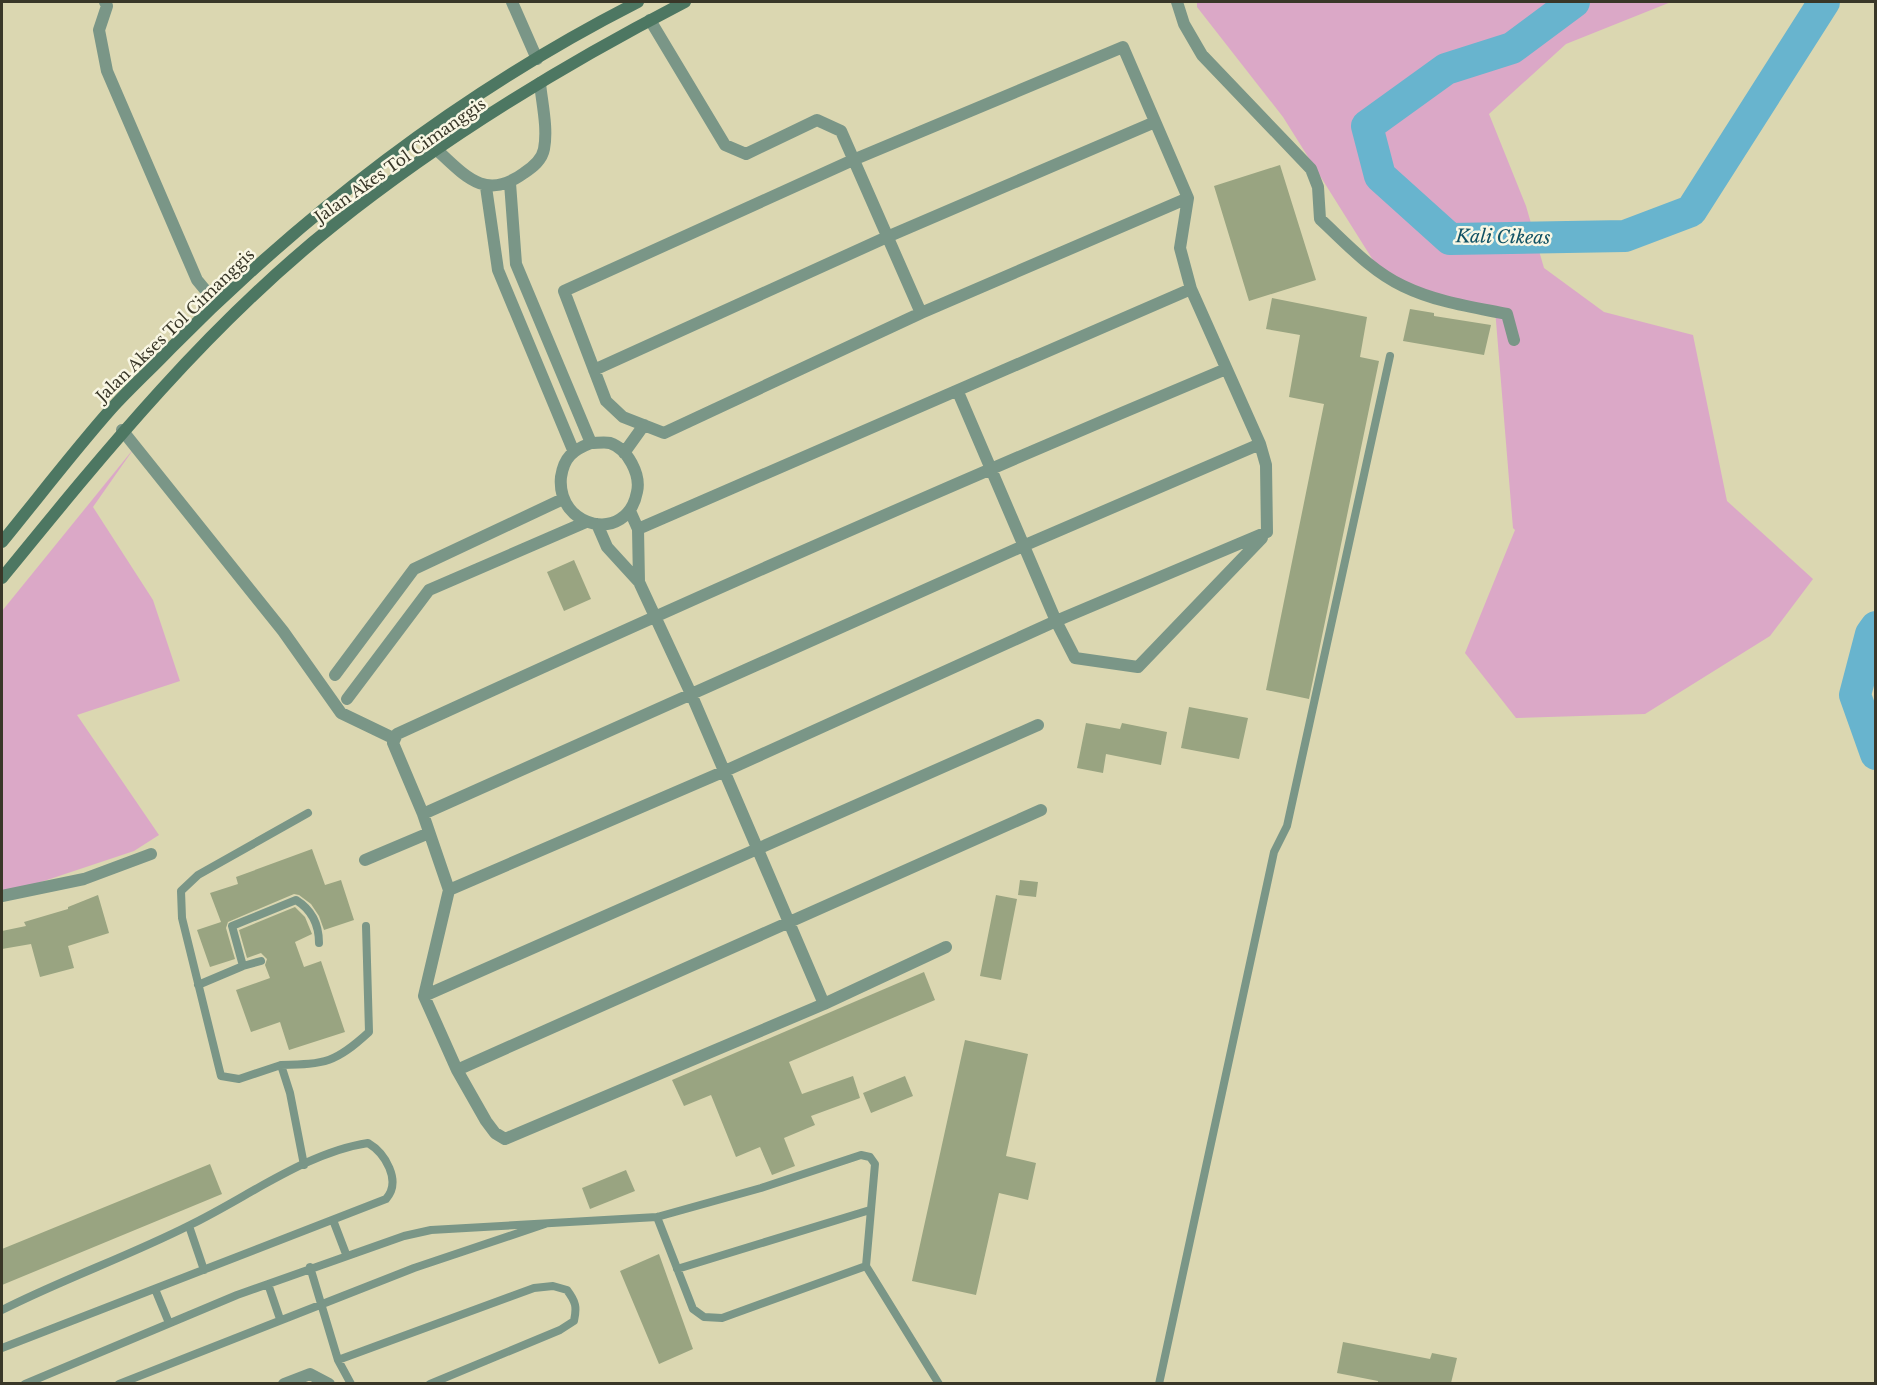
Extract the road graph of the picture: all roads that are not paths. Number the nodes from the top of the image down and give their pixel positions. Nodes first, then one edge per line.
1 (105, 2) edge
2 (512, 2) edge
3 (638, 2) edge
4 (685, 2) edge
5 (1177, 2) edge
6 (624, 9) junction
7 (650, 20) junction
8 (634, 28) junction
9 (537, 59) junction
10 (540, 84) junction
11 (1155, 123) junction
12 (437, 150) junction
13 (853, 160) junction
14 (510, 183) junction
15 (486, 187) junction
16 (1188, 198) junction
17 (887, 237) junction
18 (1191, 289) junction
19 (216, 303) junction
20 (921, 313) junction
21 (230, 318) junction
22 (1514, 340) dead end
23 (1390, 356) dead end
24 (1226, 369) junction
25 (594, 370) junction
26 (958, 392) junction
27 (644, 425) junction
28 (122, 430) junction
29 (591, 443) junction
30 (1260, 444) junction
31 (573, 450) junction
32 (624, 453) junction
33 (991, 467) junction
34 (563, 499) junction
35 (630, 511) junction
36 (592, 523) junction
37 (638, 529) junction
38 (1267, 532) junction
39 (2, 542) edge
40 (1023, 546) junction
41 (414, 569) junction
42 (2, 578) edge
43 (639, 582) junction
44 (429, 590) junction
45 (655, 616) junction
46 (1056, 621) junction
47 (335, 675) dead end
48 (692, 696) junction
49 (347, 699) dead end
50 (1038, 725) dead end
51 (393, 738) junction
52 (725, 771) junction
53 (1041, 810) dead end
54 (308, 813) dead end
55 (423, 814) junction
56 (429, 833) junction
57 (758, 848) junction
58 (151, 854) dead end
59 (365, 860) dead end
60 (449, 890) junction
61 (2, 896) edge
62 (790, 921) junction
63 (366, 926) dead end
64 (319, 943) dead end
65 (946, 947) dead end
66 (261, 961) dead end
67 (243, 966) junction
68 (198, 985) junction
69 (424, 996) junction
70 (824, 1004) junction
71 (281, 1065) junction
72 (457, 1070) junction
73 (304, 1165) junction
74 (870, 1210) junction
75 (657, 1217) junction
76 (333, 1220) junction
77 (555, 1221) junction
78 (189, 1226) junction
79 (346, 1254) junction
80 (866, 1266) junction
81 (309, 1267) junction
82 (204, 1269) junction
83 (677, 1269) junction
84 (268, 1284) junction
85 (155, 1289) junction
86 (321, 1306) junction
87 (2, 1310) edge
88 (280, 1319) junction
89 (169, 1323) junction
90 (2, 1348) edge
91 (339, 1360) junction
92 (25, 1383) edge
93 (119, 1383) edge
94 (284, 1383) edge
95 (329, 1383) edge
96 (351, 1383) edge
97 (430, 1383) edge
98 (939, 1383) edge
99 (1159, 1383) edge

1 - 19 street
2 - 9 street
3 - 6 main road, Jalan Akses Tol Cimanggis
4 - 7 main road, Jalan Akes Tol Cimanggis
5 - 22 street
6 - 8 main road
6 - 9 main road, Jalan Akses Tol Cimanggis
7 - 8 main road, Jalan Akes Tol Cimanggis
7 - 13 street
8 - 10 main road, Jalan Akes Tol Cimanggis
9 - 19 main road, Jalan Akses Tol Cimanggis
10 - 12 main road, Jalan Akes Tol Cimanggis
10 - 14 street
11 - 13 street
11 - 16 street
11 - 17 street
12 - 15 street
12 - 21 main road, Jalan Akes Tol Cimanggis
13 - 17 street
13 - 25 street
14 - 15 street
14 - 29 street
15 - 31 street
16 - 18 street
16 - 20 street
17 - 20 street
17 - 25 street
18 - 24 street
18 - 26 street
19 - 21 main road
19 - 39 main road, Jalan Akses Tol Cimanggis
20 - 27 street
21 - 28 main road, Jalan Akes Tol Cimanggis
23 - 99 lane
24 - 30 street
24 - 33 street
25 - 27 street
26 - 33 street
26 - 37 street
27 - 32 street
28 - 42 main road, Jalan Akes Tol Cimanggis
28 - 51 street
29 - 31 street
29 - 32 street
30 - 38 street
30 - 40 street
31 - 34 street
32 - 35 street
33 - 40 street
33 - 45 street
34 - 36 street
34 - 41 street
35 - 36 street
35 - 37 street
36 - 43 street
36 - 44 street
37 - 43 street
38 - 46 street
38 - 46 street
40 - 46 street
40 - 48 street
41 - 44 street
41 - 47 street
43 - 45 street
44 - 49 street
45 - 48 street
45 - 51 street
46 - 52 street
48 - 52 street
48 - 55 street
50 - 57 street
51 - 55 street
52 - 57 street
52 - 60 street
53 - 62 street
54 - 68 lane
55 - 56 street
56 - 59 street
56 - 60 street
57 - 62 street
57 - 69 street
58 - 61 street
60 - 69 street
62 - 70 street
62 - 72 street
63 - 71 lane
64 - 67 lane
65 - 70 street
66 - 67 lane
67 - 68 lane
68 - 71 lane
69 - 72 street
70 - 72 street
71 - 73 lane
73 - 76 lane
73 - 78 lane
74 - 75 lane
74 - 80 lane
74 - 83 lane
75 - 77 lane
75 - 83 lane
76 - 79 lane
76 - 82 lane
77 - 79 lane
77 - 86 lane
78 - 82 lane
78 - 87 lane
79 - 81 lane
80 - 83 lane
80 - 98 lane
81 - 84 lane
81 - 86 lane
82 - 85 lane
84 - 88 lane
84 - 89 lane
85 - 89 lane
85 - 90 lane
86 - 88 lane
86 - 91 lane
88 - 93 lane
89 - 92 lane
91 - 96 lane
91 - 97 lane
94 - 95 street

